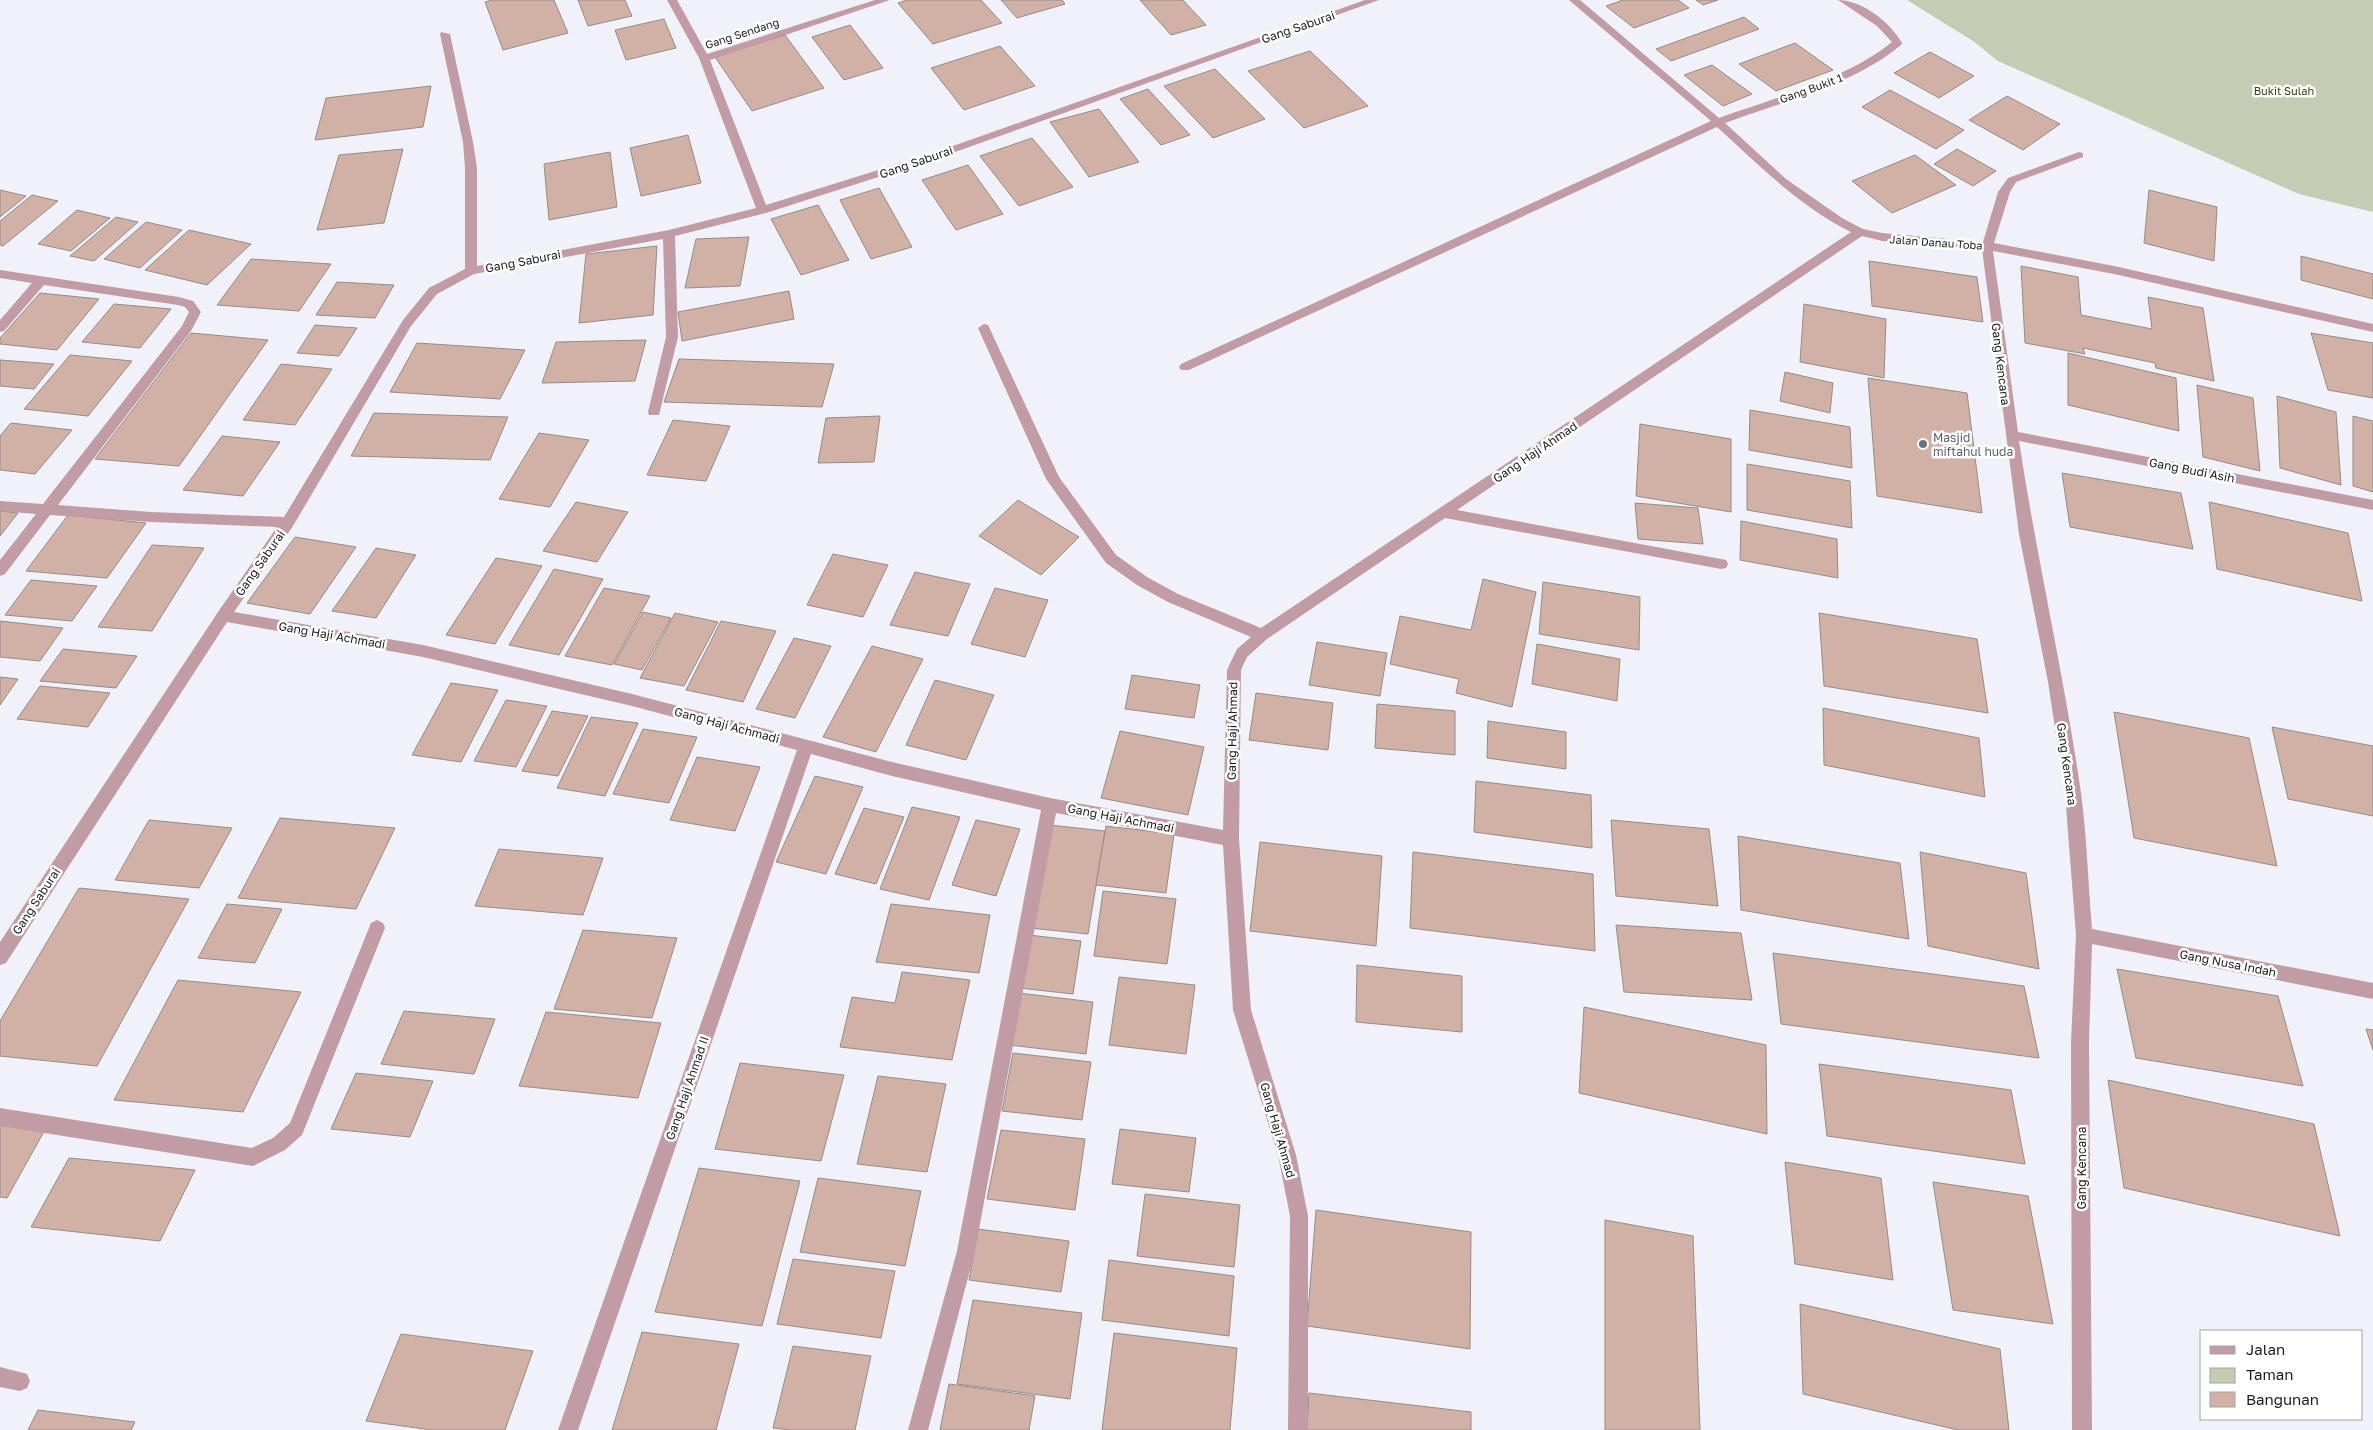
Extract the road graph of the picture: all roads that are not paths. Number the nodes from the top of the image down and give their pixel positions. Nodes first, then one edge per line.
1 (672, 0) edge
2 (885, 0) edge
3 (1374, 0) edge
4 (1574, 0) edge
5 (1843, 0) edge
6 (445, 34) dead end
7 (704, 58) junction
8 (1718, 122) junction
9 (2079, 155) dead end
10 (762, 210) junction
11 (1860, 232) junction
12 (669, 234) junction
13 (1987, 246) junction
14 (471, 271) junction
15 (0, 274) edge
16 (40, 281) junction
17 (0, 328) edge
18 (984, 328) dead end
19 (2373, 328) edge
20 (1185, 367) dead end
21 (654, 412) dead end
22 (2011, 435) junction
23 (2373, 505) edge
24 (0, 506) edge
25 (46, 509) junction
26 (1444, 513) junction
27 (288, 522) junction
28 (1721, 564) dead end
29 (0, 570) edge
30 (222, 616) junction
31 (1262, 636) junction
32 (806, 745) junction
33 (1050, 804) junction
34 (1231, 839) junction
35 (377, 928) dead end
36 (2084, 935) junction
37 (0, 957) edge
38 (2373, 991) edge
39 (0, 1117) edge
40 (0, 1377) edge
41 (20, 1381) dead end
42 (568, 1430) edge
43 (918, 1430) edge
44 (1298, 1430) edge
45 (2082, 1430) edge

1 - 7 street
2 - 7 street, Gang Sendang
3 - 10 street, Gang Saburai
4 - 8 street, Jalan Danau Toba
5 - 8 street, Gang Bukit 1
6 - 14 street
7 - 10 street, Gang Sendang
8 - 11 street, Jalan Danau Toba
8 - 20 street, Gang Bukit 1
9 - 13 street, Gang Kencana
10 - 12 street, Gang Saburai
11 - 13 street, Jalan Danau Toba
11 - 26 street, Gang Haji Ahmad
12 - 14 street, Gang Saburai
12 - 21 street
13 - 19 street, Jalan Danau Toba
13 - 22 street, Gang Kencana
14 - 27 street, Gang Saburai
15 - 16 street
16 - 17 street
16 - 25 street
18 - 31 street
22 - 23 street, Gang Budi Asih
22 - 36 street, Gang Kencana
24 - 25 street
25 - 27 street
25 - 29 street
26 - 28 street
26 - 31 street, Gang Haji Ahmad
27 - 30 street, Gang Saburai
30 - 32 street, Gang Haji Achmadi
30 - 37 street, Gang Saburai
31 - 34 street, Gang Haji Ahmad
32 - 33 street, Gang Haji Achmadi
32 - 42 street, Gang Haji Ahmad II
33 - 34 street, Gang Haji Achmadi
33 - 43 street
34 - 44 street, Gang Haji Ahmad
35 - 39 street
36 - 38 street, Gang Nusa Indah
36 - 45 street, Gang Kencana
40 - 41 street

